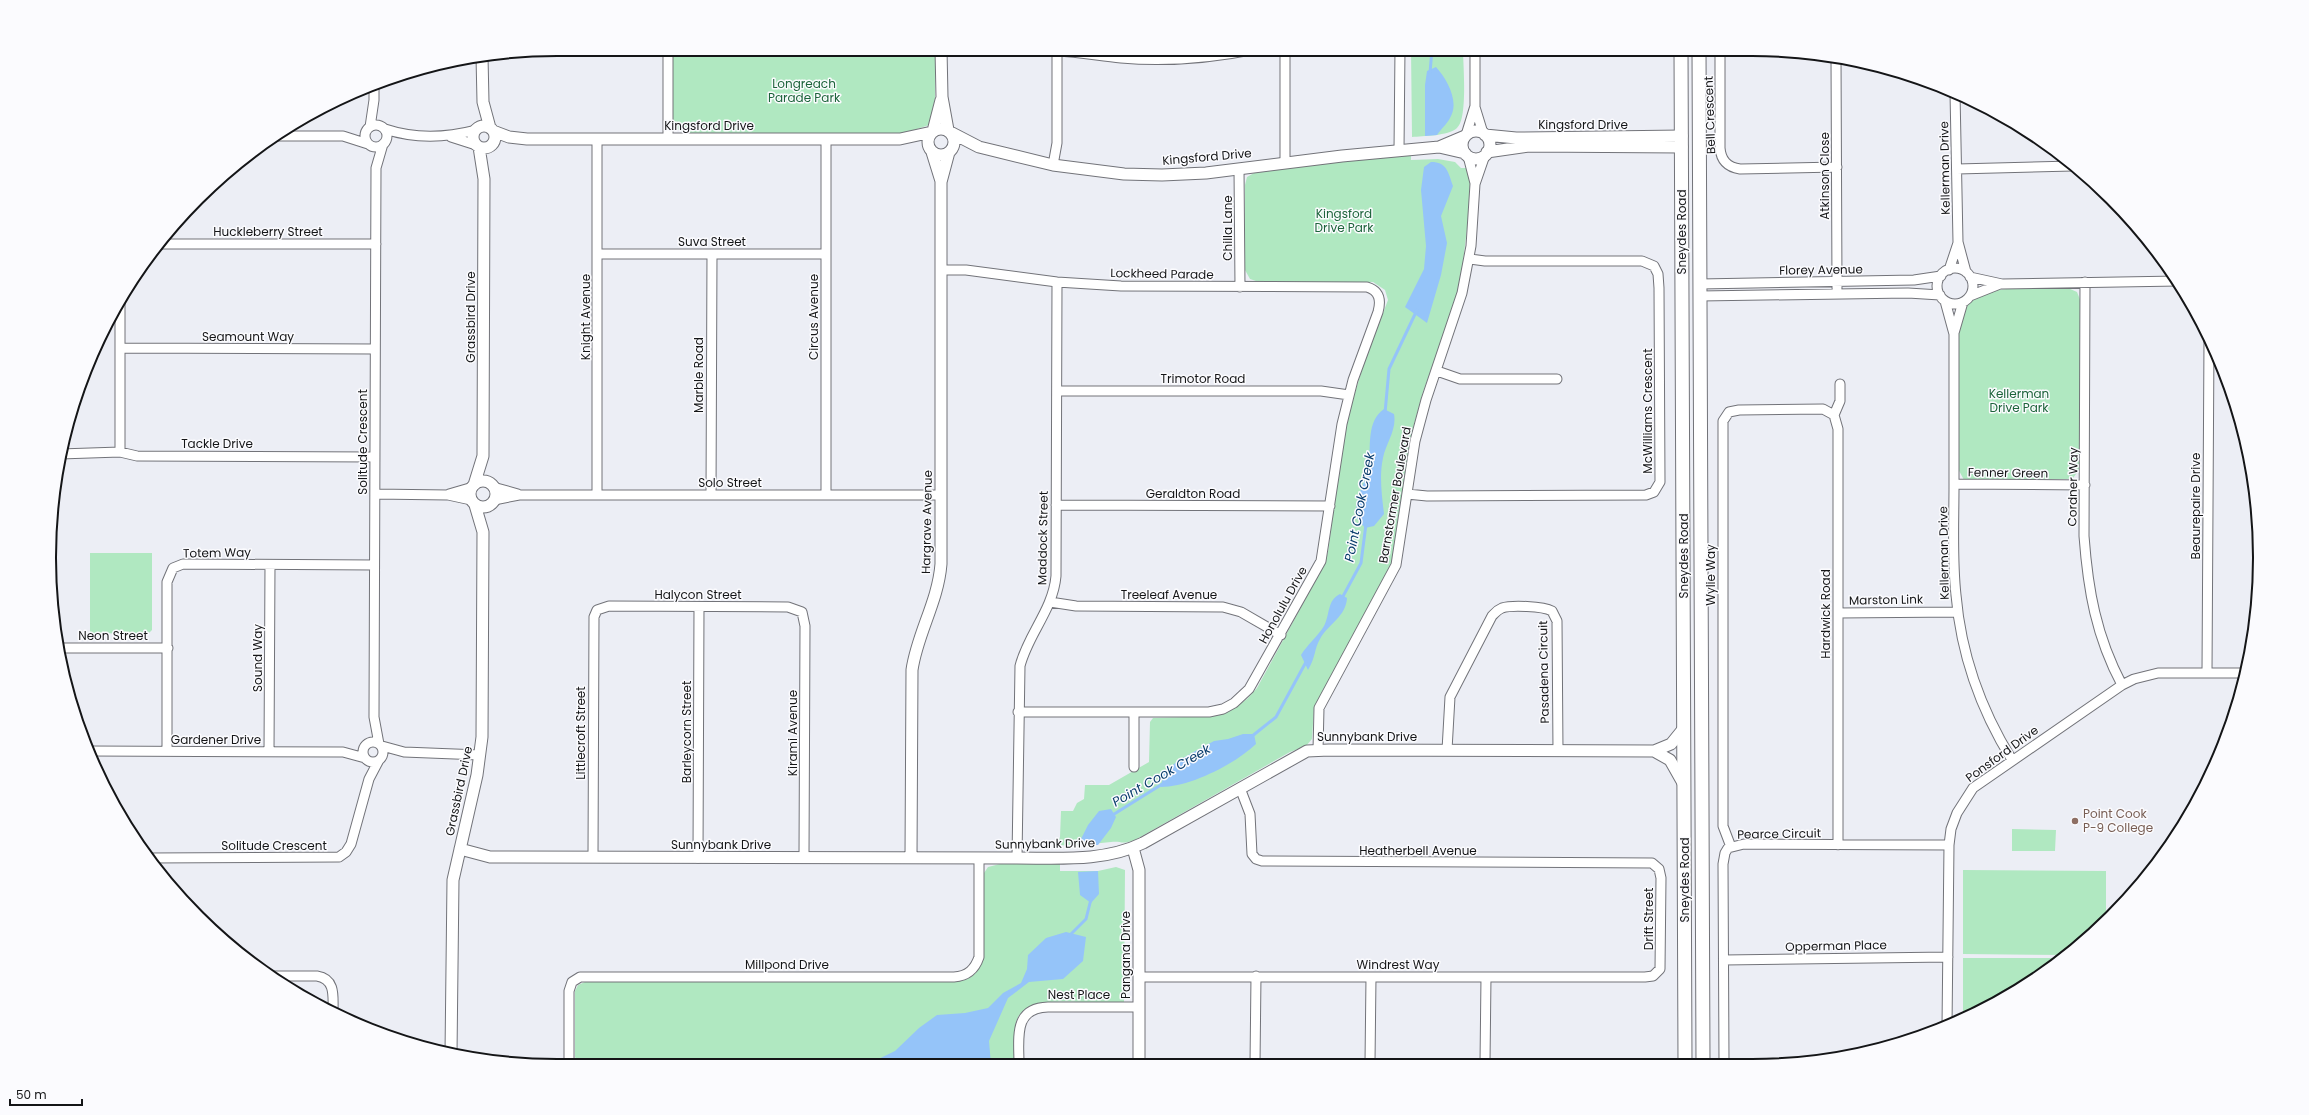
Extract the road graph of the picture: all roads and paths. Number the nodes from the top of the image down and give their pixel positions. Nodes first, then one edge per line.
1 (668, 56) edge
2 (941, 56) edge
3 (1057, 56) edge
4 (1106, 56) edge
5 (1172, 56) edge
6 (1215, 56) edge
7 (1285, 56) edge
8 (1400, 56) edge
9 (1475, 56) edge
10 (1681, 56) edge
11 (1699, 56) edge
12 (1720, 56) edge
13 (1172, 59) junction
14 (482, 62) edge
15 (1836, 64) edge
16 (374, 91) edge
17 (942, 97) junction
18 (374, 100) junction
19 (1955, 100) edge
20 (483, 102) junction
21 (1475, 106) junction
22 (369, 128) junction
23 (384, 128) junction
24 (477, 129) junction
25 (492, 130) junction
26 (932, 132) junction
27 (950, 132) junction
28 (1484, 134) junction
29 (1466, 135) junction
30 (287, 136) edge
31 (343, 136) junction
32 (409, 136) junction
33 (449, 136) junction
34 (517, 138) junction
35 (597, 139) junction
36 (668, 139) junction
37 (826, 139) junction
38 (900, 139) junction
39 (1699, 141) junction
40 (1682, 142) junction
41 (384, 143) junction
42 (369, 144) junction
43 (492, 144) junction
44 (477, 146) junction
45 (979, 147) junction
46 (1439, 147) junction
47 (1399, 150) junction
48 (931, 151) junction
49 (950, 152) junction
50 (1486, 153) junction
51 (1467, 155) junction
52 (1285, 162) junction
53 (1053, 165) junction
54 (2065, 166) edge
55 (1837, 167) junction
56 (376, 168) junction
57 (1239, 169) junction
58 (1957, 169) junction
59 (484, 179) junction
60 (941, 182) junction
61 (1475, 184) junction
62 (1958, 242) junction
63 (166, 244) edge
64 (376, 244) junction
65 (598, 254) junction
66 (712, 254) junction
67 (826, 254) junction
68 (1470, 259) junction
69 (941, 270) junction
70 (1949, 270) junction
71 (1968, 275) junction
72 (1941, 276) junction
73 (2169, 281) edge
74 (1057, 282) junction
75 (1837, 282) junction
76 (2085, 282) junction
77 (2002, 284) junction
78 (1240, 287) junction
79 (1700, 290) junction
80 (1683, 291) junction
81 (1837, 295) junction
82 (1379, 296) joint
83 (1942, 298) junction
84 (1966, 299) junction
85 (120, 313) edge
86 (1954, 334) junction
87 (120, 348) junction
88 (375, 349) junction
89 (2209, 353) edge
90 (1437, 371) junction
91 (1557, 378) dead end
92 (1840, 384) dead end
93 (1057, 391) junction
94 (1348, 395) junction
95 (1834, 415) junction
96 (120, 452) junction
97 (67, 454) edge
98 (483, 456) junction
99 (375, 457) junction
100 (1954, 484) junction
101 (491, 485) junction
102 (2085, 485) junction
103 (473, 486) junction
104 (375, 494) junction
105 (448, 494) junction
106 (1407, 494) junction
107 (519, 495) junction
108 (597, 495) junction
109 (711, 495) junction
110 (826, 495) junction
111 (941, 495) junction
112 (473, 502) junction
113 (492, 502) junction
114 (1056, 505) junction
115 (1330, 506) junction
116 (483, 532) junction
117 (270, 565) junction
118 (374, 565) junction
119 (1050, 602) junction
120 (699, 607) junction
121 (597, 610) joint
122 (800, 610) joint
123 (1958, 612) junction
124 (1838, 613) junction
125 (1281, 634) junction
126 (65, 648) edge
127 (168, 648) junction
128 (2208, 673) junction
129 (2239, 673) edge
130 (2122, 685) junction
131 (1018, 712) junction
132 (1134, 712) junction
133 (374, 717) junction
134 (1684, 728) junction
135 (366, 745) junction
136 (380, 745) junction
137 (1318, 750) junction
138 (1447, 750) junction
139 (95, 751) edge
140 (1558, 751) junction
141 (1654, 751) junction
142 (166, 752) junction
143 (269, 752) junction
144 (343, 752) junction
145 (404, 752) junction
146 (480, 755) junction
147 (366, 759) junction
148 (380, 759) junction
149 (2012, 760) junction
150 (1134, 766) dead end
151 (368, 779) junction
152 (1685, 787) junction
153 (1240, 788) junction
154 (1838, 845) junction
155 (1949, 845) junction
156 (1731, 847) junction
157 (1133, 848) junction
158 (460, 849) junction
159 (804, 857) junction
160 (156, 858) edge
161 (593, 858) junction
162 (698, 858) junction
163 (911, 858) junction
164 (979, 858) junction
165 (1018, 858) junction
166 (1655, 864) joint
167 (1948, 957) junction
168 (1724, 960) junction
169 (1656, 974) joint
170 (282, 976) edge
171 (1256, 976) junction
172 (1139, 977) junction
173 (1371, 977) junction
174 (1486, 977) junction
175 (1702, 999) junction
176 (334, 1006) edge
177 (1139, 1007) junction
178 (1947, 1019) edge
179 (451, 1047) edge
180 (1685, 1056) edge
181 (569, 1059) edge
182 (1019, 1059) edge
183 (1139, 1059) edge
184 (1255, 1059) edge
185 (1370, 1059) edge
186 (1485, 1059) edge
187 (1703, 1059) edge
188 (1724, 1059) edge

1 - 36 street
2 - 17 street
3 - 53 street
4 - 13 street
5 - 13 street
6 - 13 street
7 - 52 street
8 - 47 street
9 - 21 street
10 - 40 main road, Sneydes Road
11 - 39 main road, Sneydes Road
12 - 55 street, Bell Crescent
14 - 20 street
15 - 55 street, Atkinson Close
16 - 18 street
17 - 26 street
17 - 27 street
18 - 22 street
18 - 23 street
19 - 58 street, Kellerman Drive
20 - 24 street
20 - 25 street
21 - 28 street
21 - 29 street
22 - 23 street
22 - 31 street
22 - 42 street
23 - 32 street
23 - 41 street
24 - 25 street
24 - 33 street
24 - 44 street
25 - 34 street, Kingsford Drive
25 - 43 street
26 - 27 street
26 - 38 street, Kingsford Drive
26 - 48 street
27 - 45 street, Kingsford Drive
27 - 49 street
28 - 29 street
28 - 40 street, Kingsford Drive
28 - 50 street
29 - 46 street, Kingsford Drive
29 - 51 street
30 - 31 street
31 - 42 street
32 - 33 street
32 - 41 street
33 - 44 street
34 - 35 street, Kingsford Drive
34 - 43 street, Kingsford Drive
35 - 36 street, Kingsford Drive
35 - 65 street, Knight Avenue
36 - 37 street, Kingsford Drive
37 - 38 street, Kingsford Drive
37 - 67 street, Circus Avenue
38 - 48 street, Kingsford Drive
39 - 40 main road
39 - 79 main road, Sneydes Road
40 - 50 street, Kingsford Drive
40 - 80 main road, Sneydes Road
41 - 42 street
41 - 56 street, Solitude Crescent
42 - 56 street, Solitude Crescent
43 - 44 street
43 - 59 street, Grassbird Drive
44 - 59 street, Grassbird Drive
45 - 49 street, Kingsford Drive
45 - 53 street, Kingsford Drive
46 - 47 street, Kingsford Drive
46 - 51 street, Kingsford Drive
47 - 52 street, Kingsford Drive
48 - 49 street
48 - 60 street, Hargrave Avenue
49 - 60 street, Hargrave Avenue
50 - 51 street
50 - 61 street, Barnstormer Boulevard
51 - 61 street, Barnstormer Boulevard
52 - 57 street, Kingsford Drive
53 - 57 street, Kingsford Drive
54 - 58 street
55 - 75 street, Atkinson Close
56 - 64 street, Solitude Crescent
57 - 78 street, Chilla Lane
58 - 62 street, Kellerman Drive
59 - 98 street, Grassbird Drive
60 - 69 street, Hargrave Avenue
61 - 68 street, Barnstormer Boulevard
62 - 70 street, Kellerman Drive
62 - 71 street, Kellerman Drive
63 - 64 street, Huckleberry Street
64 - 88 street, Solitude Crescent
65 - 66 street, Suva Street
65 - 108 street, Knight Avenue
66 - 67 street, Suva Street
66 - 109 street, Marble Road
67 - 110 street, Circus Avenue
68 - 90 street, Barnstormer Boulevard
68 - 106 street, McWilliams Crescent
69 - 74 street, Lockheed Parade
69 - 111 street, Hargrave Avenue
70 - 71 street
70 - 72 street
71 - 77 street
71 - 84 street
72 - 75 street, Florey Avenue
72 - 83 street
73 - 76 street
74 - 78 street, Lockheed Parade
74 - 93 street, Maddock Street
75 - 79 street, Florey Avenue
75 - 81 street, Atkinson Close
76 - 77 street
76 - 102 street, Cordner Way
77 - 84 street
78 - 82 street, Lockheed Parade
79 - 80 main road
79 - 81 street, Florey Avenue
79 - 175 main road, Sneydes Road
80 - 134 main road, Sneydes Road
81 - 83 street, Florey Avenue
82 - 94 street, Honolulu Drive
83 - 84 street
83 - 86 street, Kellerman Drive
84 - 86 street, Kellerman Drive
85 - 87 street
86 - 100 street, Kellerman Drive
87 - 88 street, Seamount Way
87 - 96 street
88 - 99 street, Solitude Crescent
89 - 128 street, Beaurepaire Drive
90 - 91 street
90 - 106 street, Barnstormer Boulevard
92 - 95 street, Hardwick Road
93 - 94 street, Trimotor Road
93 - 114 street, Maddock Street
94 - 115 street, Honolulu Drive
95 - 124 street, Hardwick Road
95 - 156 street, Wylie Way
96 - 97 street, Tackle Drive
96 - 99 street, Tackle Drive
98 - 101 street, Grassbird Drive
98 - 103 street, Grassbird Drive
99 - 104 street, Solitude Crescent
100 - 102 street, Fenner Green
100 - 123 street, Kellerman Drive
101 - 103 street
101 - 107 street, Solo Street
101 - 113 street
102 - 130 street, Cordner Way
103 - 105 street
103 - 112 street
104 - 105 street
104 - 118 street, Solitude Crescent
105 - 112 street
106 - 137 street, Barnstormer Boulevard
107 - 108 street, Solo Street
107 - 113 street, Solo Street
108 - 109 street, Solo Street
109 - 110 street, Solo Street
110 - 111 street, Solo Street
111 - 163 street, Hargrave Avenue
112 - 113 street
112 - 116 street, Grassbird Drive
113 - 116 street, Grassbird Drive
114 - 115 street, Geraldton Road
114 - 119 street, Maddock Street
115 - 125 street, Honolulu Drive
116 - 146 street, Grassbird Drive
117 - 118 street, Totem Way
117 - 127 street, Totem Way
117 - 143 street, Sound Way
118 - 133 street, Solitude Crescent
119 - 125 street, Treeleaf Avenue
119 - 131 street, Maddock Street
120 - 121 street, Halycon Street
120 - 122 street, Halycon Street
120 - 162 street, Barleycorn Street
121 - 161 street, Littlecroft Street
122 - 159 street, Kirami Avenue
123 - 124 street, Marston Link
123 - 149 street, Kellerman Drive
124 - 154 street, Hardwick Road
125 - 132 street, Honolulu Drive
126 - 127 street, Neon Street
127 - 142 street, Totem Way
128 - 129 street, Ponsford Drive
128 - 130 street, Ponsford Drive
130 - 149 street, Ponsford Drive
131 - 132 street, Honolulu Drive
131 - 165 street, Maddock Street
132 - 150 street
133 - 135 street, Solitude Crescent
133 - 136 street, Solitude Crescent
134 - 141 street, Sunnybank Drive
134 - 152 main road, Sneydes Road
135 - 136 street
135 - 144 street, Gardener Drive
135 - 147 street
136 - 145 street
136 - 148 street
137 - 138 street, Sunnybank Drive
137 - 153 street, Sunnybank Drive
138 - 140 street, Sunnybank Drive
138 - 140 street, Pasadena Circuit
139 - 142 street, Gardener Drive
140 - 141 street, Sunnybank Drive
141 - 152 street
142 - 143 street, Gardener Drive
143 - 144 street, Gardener Drive
144 - 147 street, Gardener Drive
145 - 146 street
145 - 148 street
146 - 158 street, Grassbird Drive
147 - 148 street
147 - 151 street, Solitude Crescent
148 - 151 street, Solitude Crescent
149 - 155 street, Ponsford Drive
151 - 160 street, Solitude Crescent
152 - 180 main road, Sneydes Road
153 - 157 street, Sunnybank Drive
153 - 166 street, Heatherbell Avenue
154 - 155 street, Pearce Circuit
154 - 156 street, Pearce Circuit
155 - 167 street, Ponsford Drive
156 - 168 street, Pearce Circuit
157 - 165 street, Sunnybank Drive
157 - 172 street, Pangana Drive
158 - 161 street, Sunnybank Drive
158 - 179 street, Grassbird Drive
159 - 162 street, Sunnybank Drive
159 - 163 street, Sunnybank Drive
161 - 162 street, Sunnybank Drive
163 - 164 street, Sunnybank Drive
164 - 165 street, Sunnybank Drive
164 - 181 street, Millpond Drive
166 - 169 street, Drift Street
167 - 168 street, Opperman Place
167 - 178 street, Ponsford Drive
168 - 188 street, Pearce Circuit
169 - 174 street, Windrest Way
170 - 176 street
171 - 172 street, Windrest Way
171 - 173 street, Windrest Way
171 - 184 street
172 - 177 street, Pangana Drive
173 - 174 street, Windrest Way
173 - 185 street
174 - 186 street
175 - 180 main road
175 - 187 main road, Sneydes Road
177 - 182 street, Nest Place
177 - 183 street, Pangana Drive

